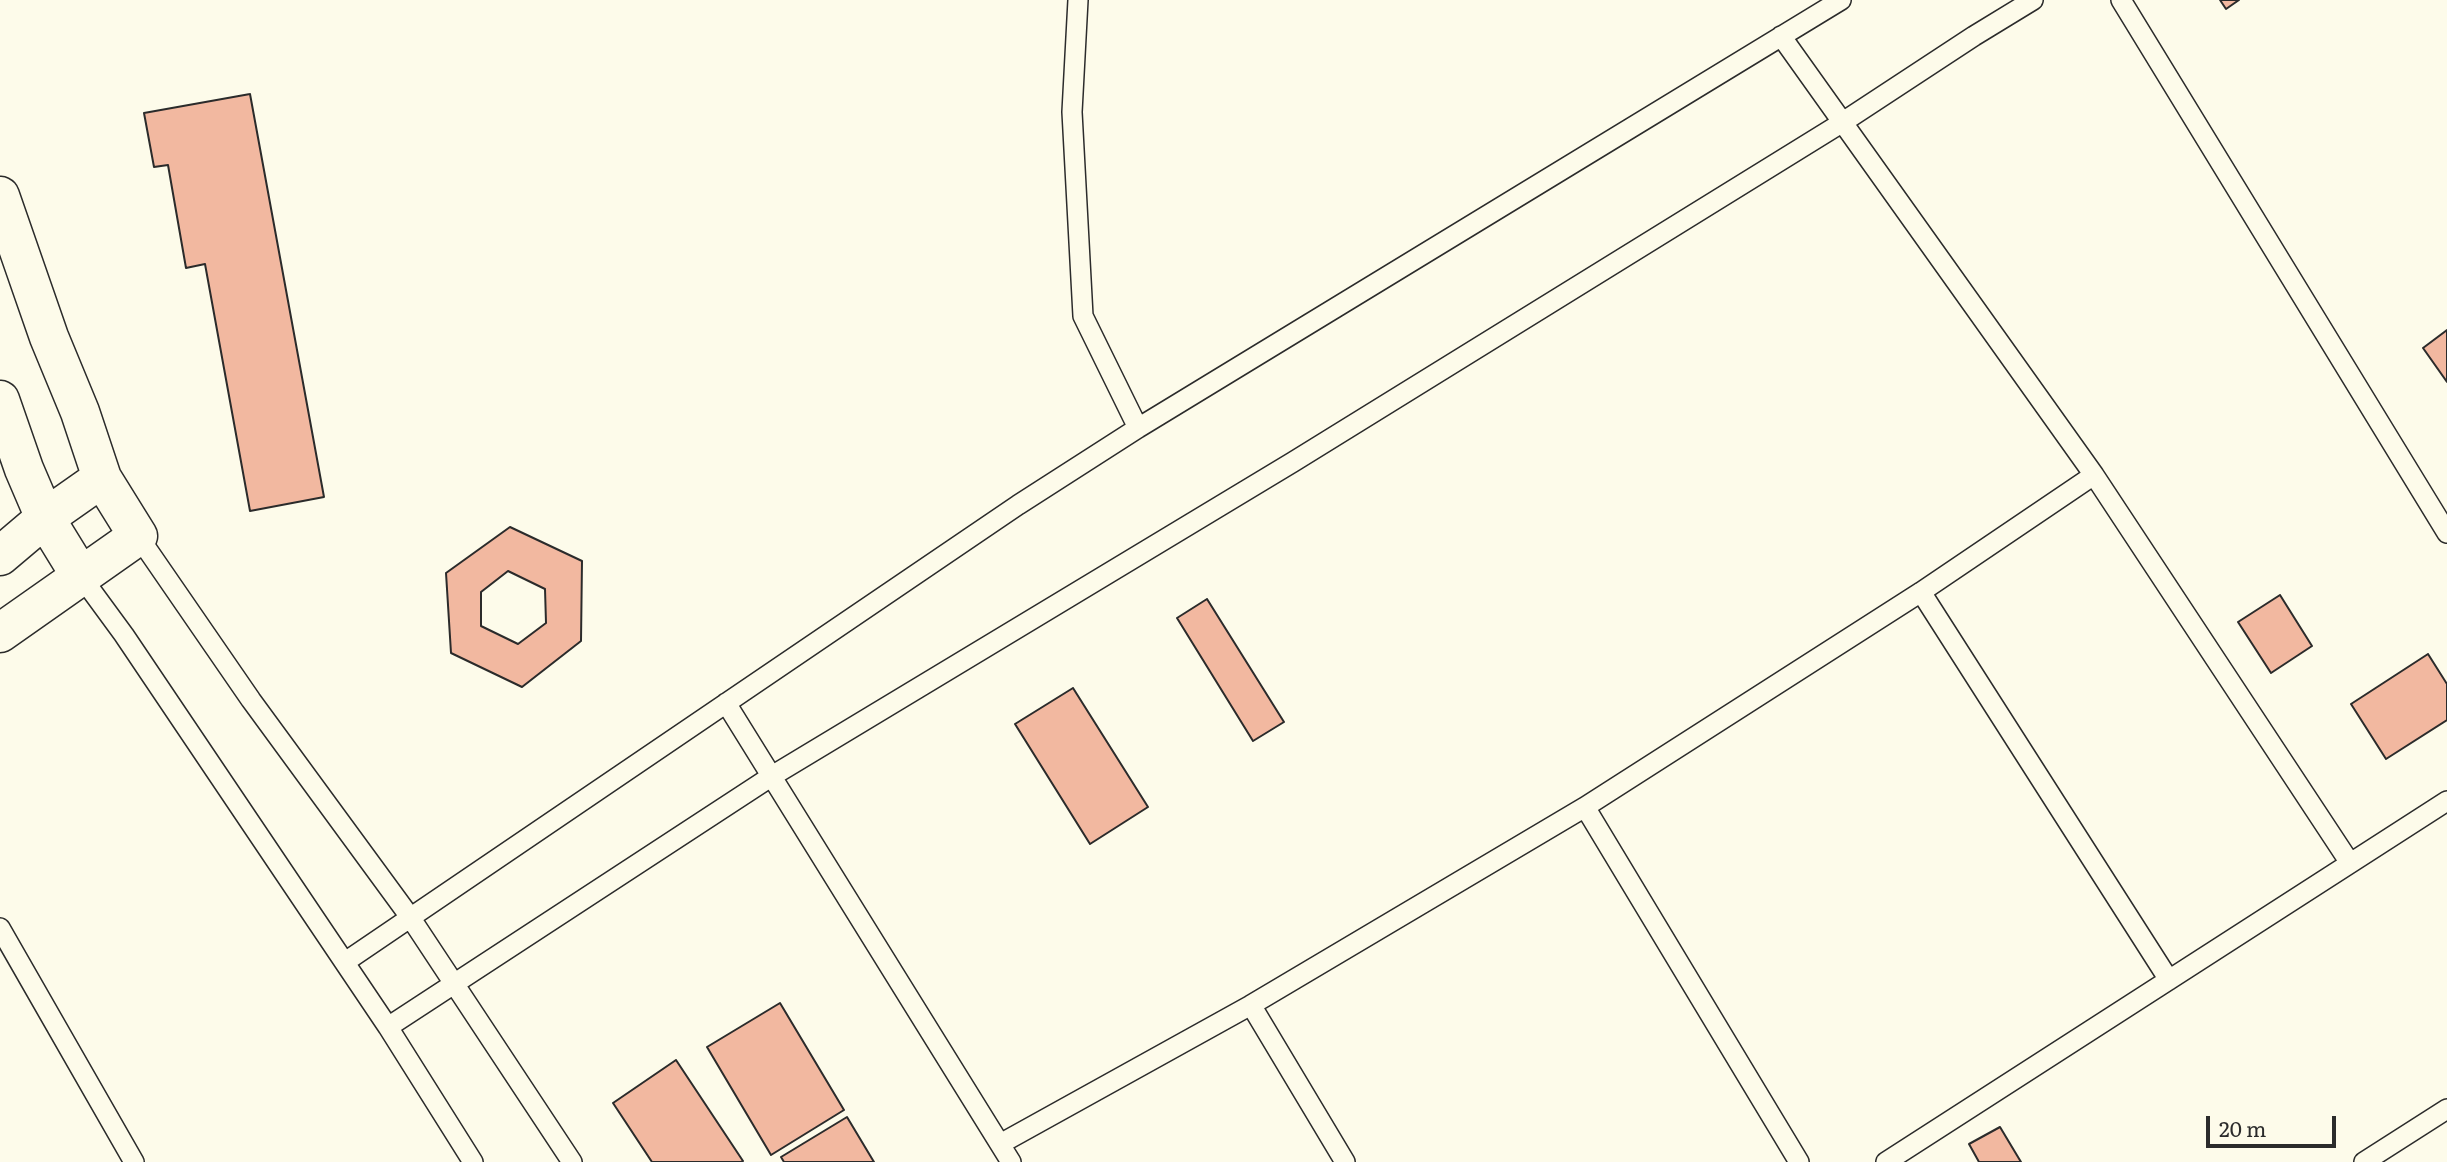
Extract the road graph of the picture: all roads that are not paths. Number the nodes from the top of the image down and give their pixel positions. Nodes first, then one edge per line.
1 (1078, 0) edge
2 (1841, 0) edge
3 (2033, 0) edge
4 (2121, 0) edge
5 (1781, 36) junction
6 (1843, 122) junction
7 (0, 196) edge
8 (0, 400) edge
9 (1139, 428) junction
10 (2094, 475) junction
11 (102, 478) junction
12 (45, 518) junction
13 (2447, 533) edge
14 (138, 536) junction
15 (0, 556) edge
16 (80, 575) junction
17 (1921, 592) junction
18 (0, 633) edge
19 (726, 703) junction
20 (772, 776) junction
21 (2447, 801) edge
22 (1585, 807) junction
23 (2350, 863) junction
24 (410, 917) junction
25 (0, 928) edge
26 (345, 962) junction
27 (2169, 980) junction
28 (454, 983) junction
29 (1251, 1004) junction
30 (388, 1027) junction
31 (2447, 1108) edge
32 (1000, 1144) junction
33 (134, 1162) edge
34 (474, 1162) edge
35 (572, 1162) edge
36 (1011, 1162) edge
37 (1345, 1162) edge
38 (1799, 1162) edge
39 (1886, 1162) edge
40 (2364, 1162) edge

1 - 9 lane
2 - 5 lane
3 - 6 lane
4 - 13 lane
5 - 6 lane
5 - 9 lane
6 - 10 lane
6 - 20 lane
7 - 11 main road
8 - 12 main road
9 - 19 lane
10 - 17 lane
10 - 23 lane
11 - 12 main road
11 - 14 main road
12 - 15 main road
12 - 16 main road
14 - 16 main road
14 - 24 lane
16 - 18 main road
16 - 26 lane
17 - 22 lane
17 - 27 lane
19 - 20 lane
19 - 24 lane
20 - 28 lane
20 - 32 lane
21 - 23 lane
22 - 29 lane
22 - 38 lane
23 - 27 lane
24 - 26 lane
24 - 28 lane
25 - 33 lane
26 - 30 lane
27 - 39 lane
28 - 30 lane
28 - 35 lane
29 - 32 lane
29 - 37 lane
30 - 34 lane
31 - 40 lane
32 - 36 lane

